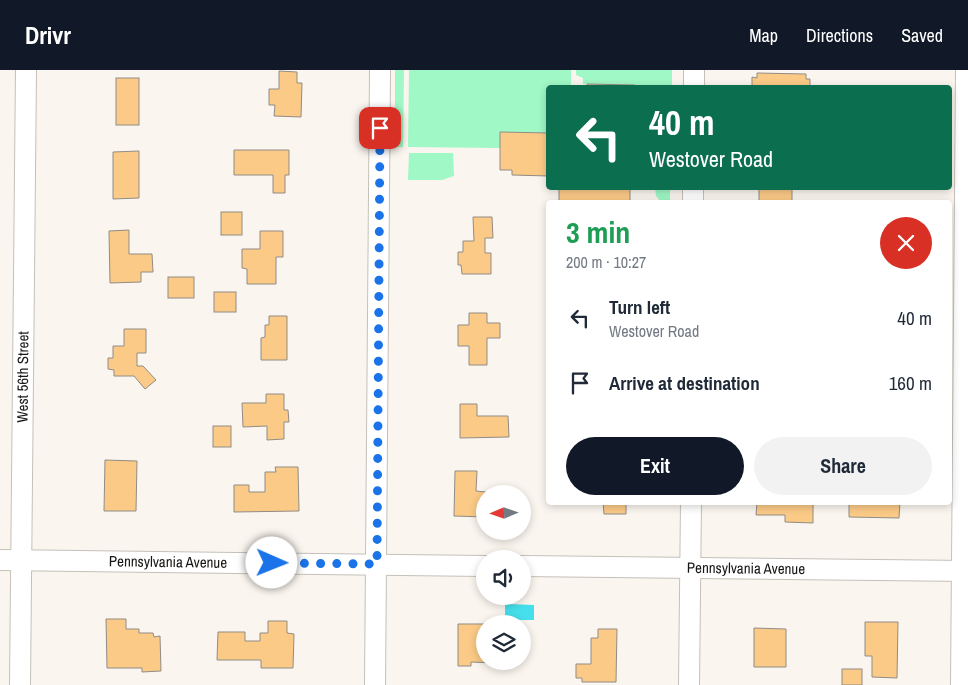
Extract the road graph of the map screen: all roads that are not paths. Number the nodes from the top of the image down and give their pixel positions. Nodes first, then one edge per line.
1 (26, 70) edge
2 (380, 70) edge
3 (694, 70) edge
4 (966, 70) edge
5 (694, 85) edge
6 (691, 505) edge
7 (0, 560) edge
8 (21, 561) junction
9 (377, 564) junction
10 (476, 566) edge
11 (531, 566) edge
12 (690, 568) junction
13 (965, 571) edge
14 (20, 685) edge
15 (376, 685) edge
16 (690, 685) edge
17 (961, 685) edge

1 - 8 street, West 56th Street
2 - 9 street
3 - 5 street
4 - 13 street
6 - 12 street
7 - 8 street, Pennsylvania Avenue
8 - 9 street, Pennsylvania Avenue
8 - 14 street, West 56th Street
9 - 10 street, Pennsylvania Avenue
9 - 15 street
11 - 12 street, Pennsylvania Avenue
12 - 13 street, Pennsylvania Avenue
12 - 16 street
13 - 17 street

